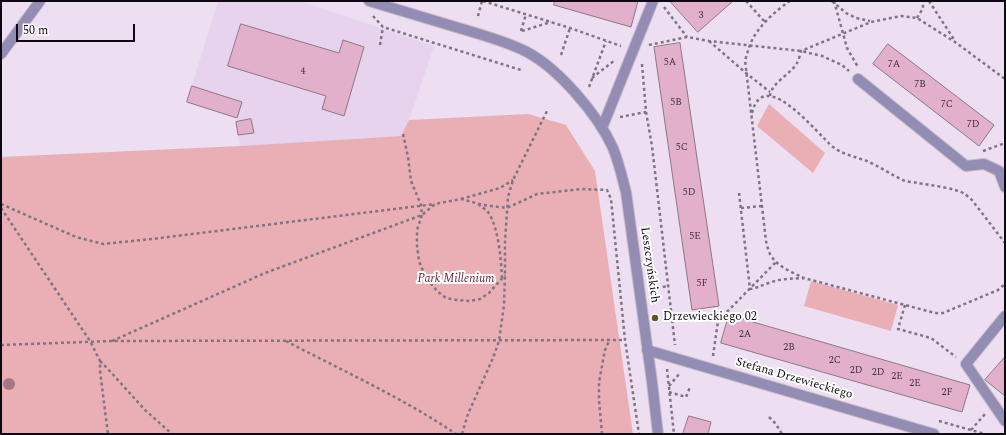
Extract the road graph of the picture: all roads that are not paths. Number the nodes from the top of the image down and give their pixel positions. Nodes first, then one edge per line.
1 (40, 1) edge
2 (369, 1) edge
3 (657, 2) edge
4 (1, 54) edge
5 (858, 79) road end
6 (602, 128) junction
7 (1005, 187) edge
8 (1005, 316) edge
9 (647, 350) junction
10 (1005, 420) edge
11 (658, 434) edge
12 (934, 434) edge

1 - 4 street
2 - 6 street, Leszczyńskich
3 - 6 street
5 - 7 street
6 - 9 street, Leszczyńskich
8 - 10 street
9 - 11 street, Leszczyńskich
9 - 12 street, Stefana Drzewieckiego

